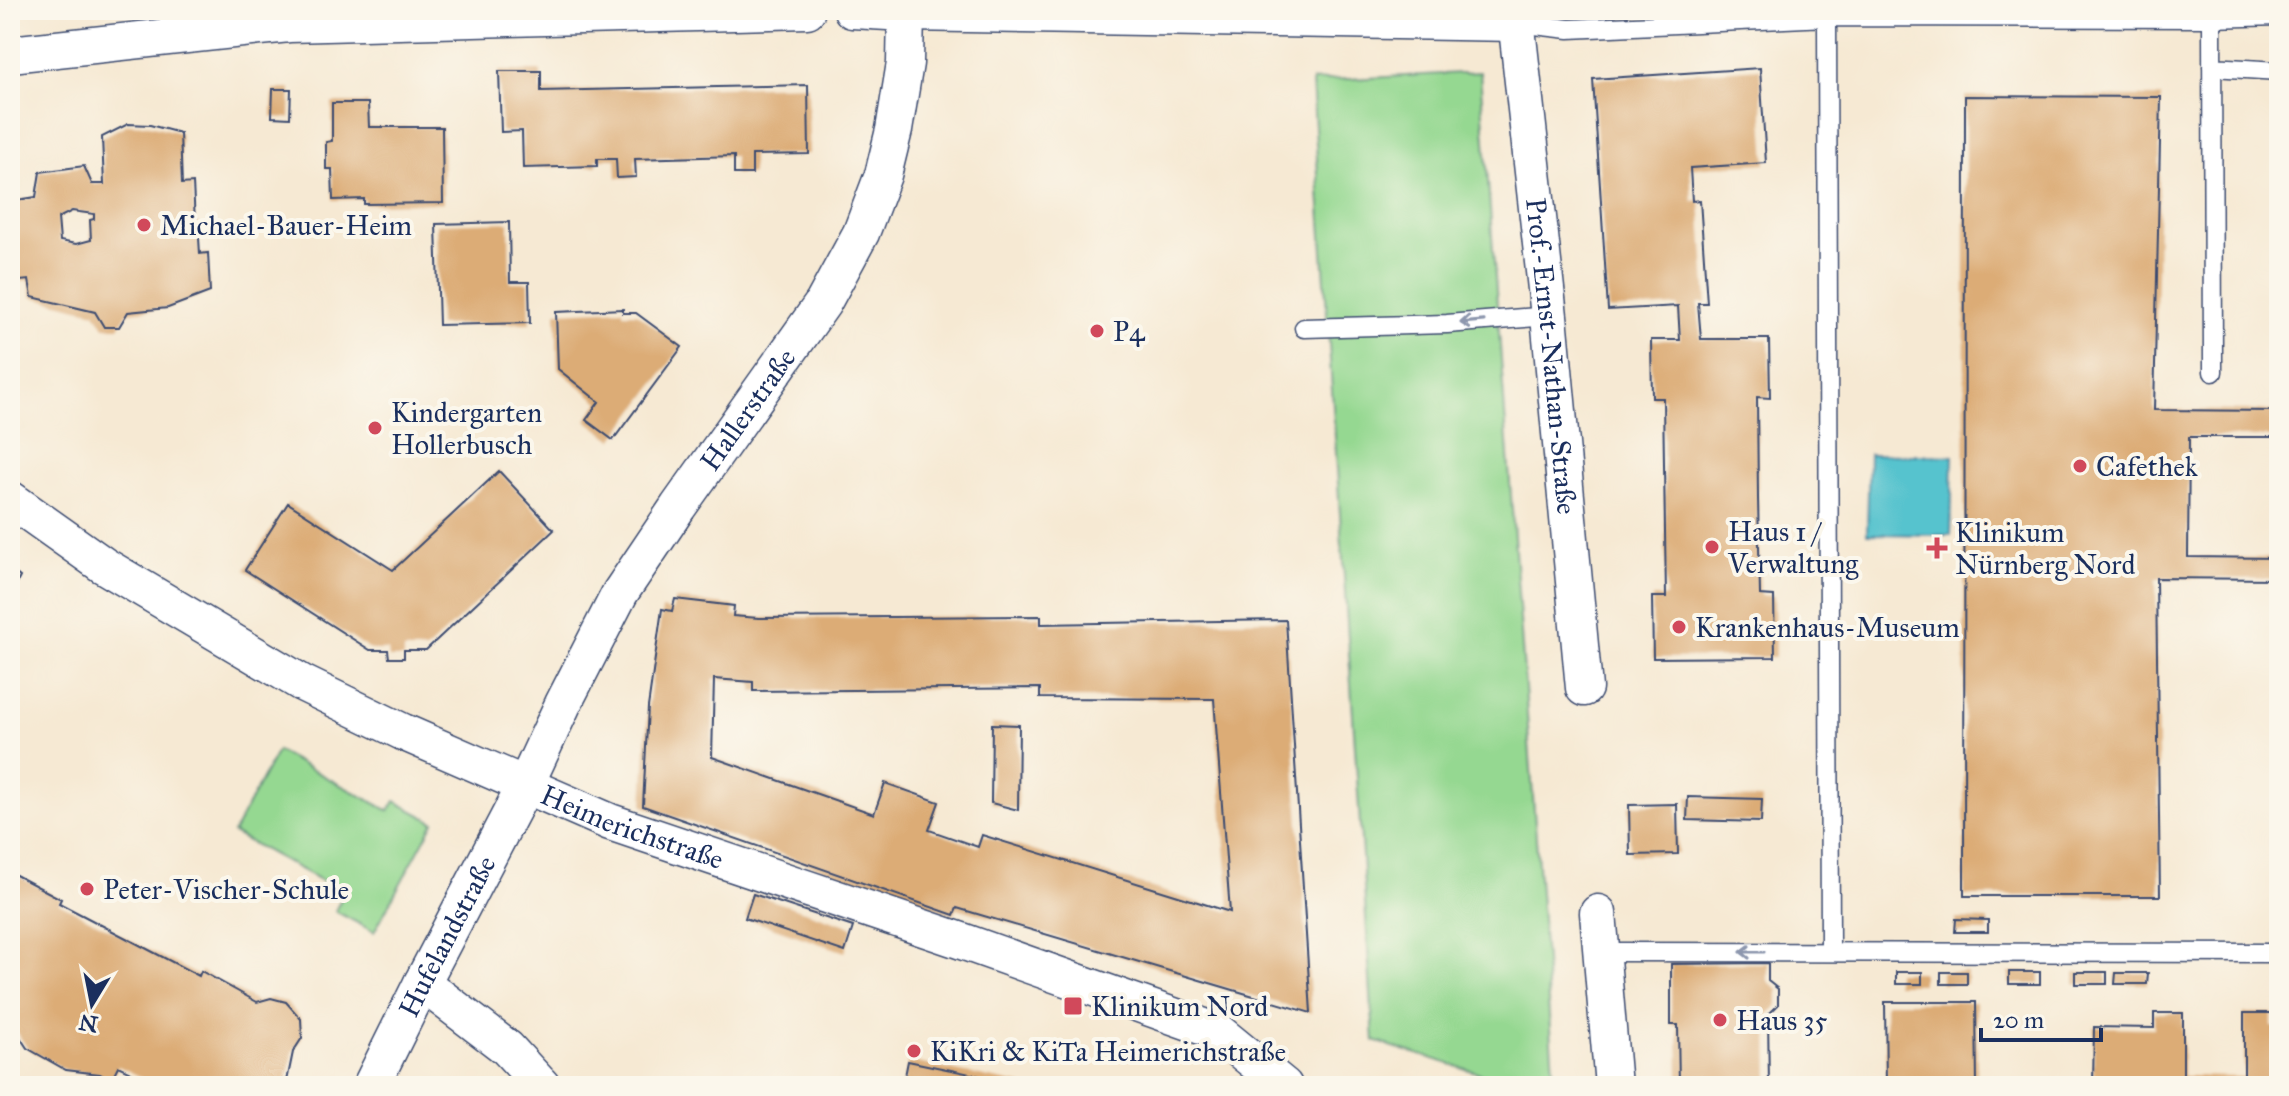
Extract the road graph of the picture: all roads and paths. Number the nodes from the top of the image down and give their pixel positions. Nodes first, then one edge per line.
1 (807, 10) edge
2 (852, 10) edge
3 (906, 12) edge
4 (1516, 16) edge
5 (2279, 16) edge
6 (290, 17) edge
7 (1827, 17) junction
8 (2212, 18) junction
9 (10, 54) edge
10 (2212, 67) junction
11 (2279, 71) edge
12 (1549, 316) junction
13 (1304, 328) dead end
14 (2213, 372) dead end
15 (10, 499) edge
16 (1584, 688) dead end
17 (525, 786) junction
18 (1598, 913) dead end
19 (1602, 952) junction
20 (1830, 952) junction
21 (2279, 953) edge
22 (422, 983) junction
23 (371, 1086) edge
24 (542, 1086) edge
25 (1284, 1086) edge
26 (1613, 1086) edge

1 - 6 street
2 - 3 street
3 - 4 street
3 - 17 street, Hallerstraße
4 - 7 lane
4 - 12 street, Prof.-Ernst-Nathan-Straße
5 - 8 lane
6 - 9 street
7 - 8 lane
7 - 20 lane
8 - 10 lane
10 - 11 lane
10 - 14 lane
12 -> 13 lane
12 - 16 street, Prof.-Ernst-Nathan-Straße
15 - 17 street, Heimerichstraße
17 - 22 street, Hufelandstraße
17 - 25 street, Heimerichstraße
18 - 19 street
20 -> 19 lane
19 - 26 street
20 - 21 lane
22 - 23 street, Hufelandstraße
22 - 24 street

